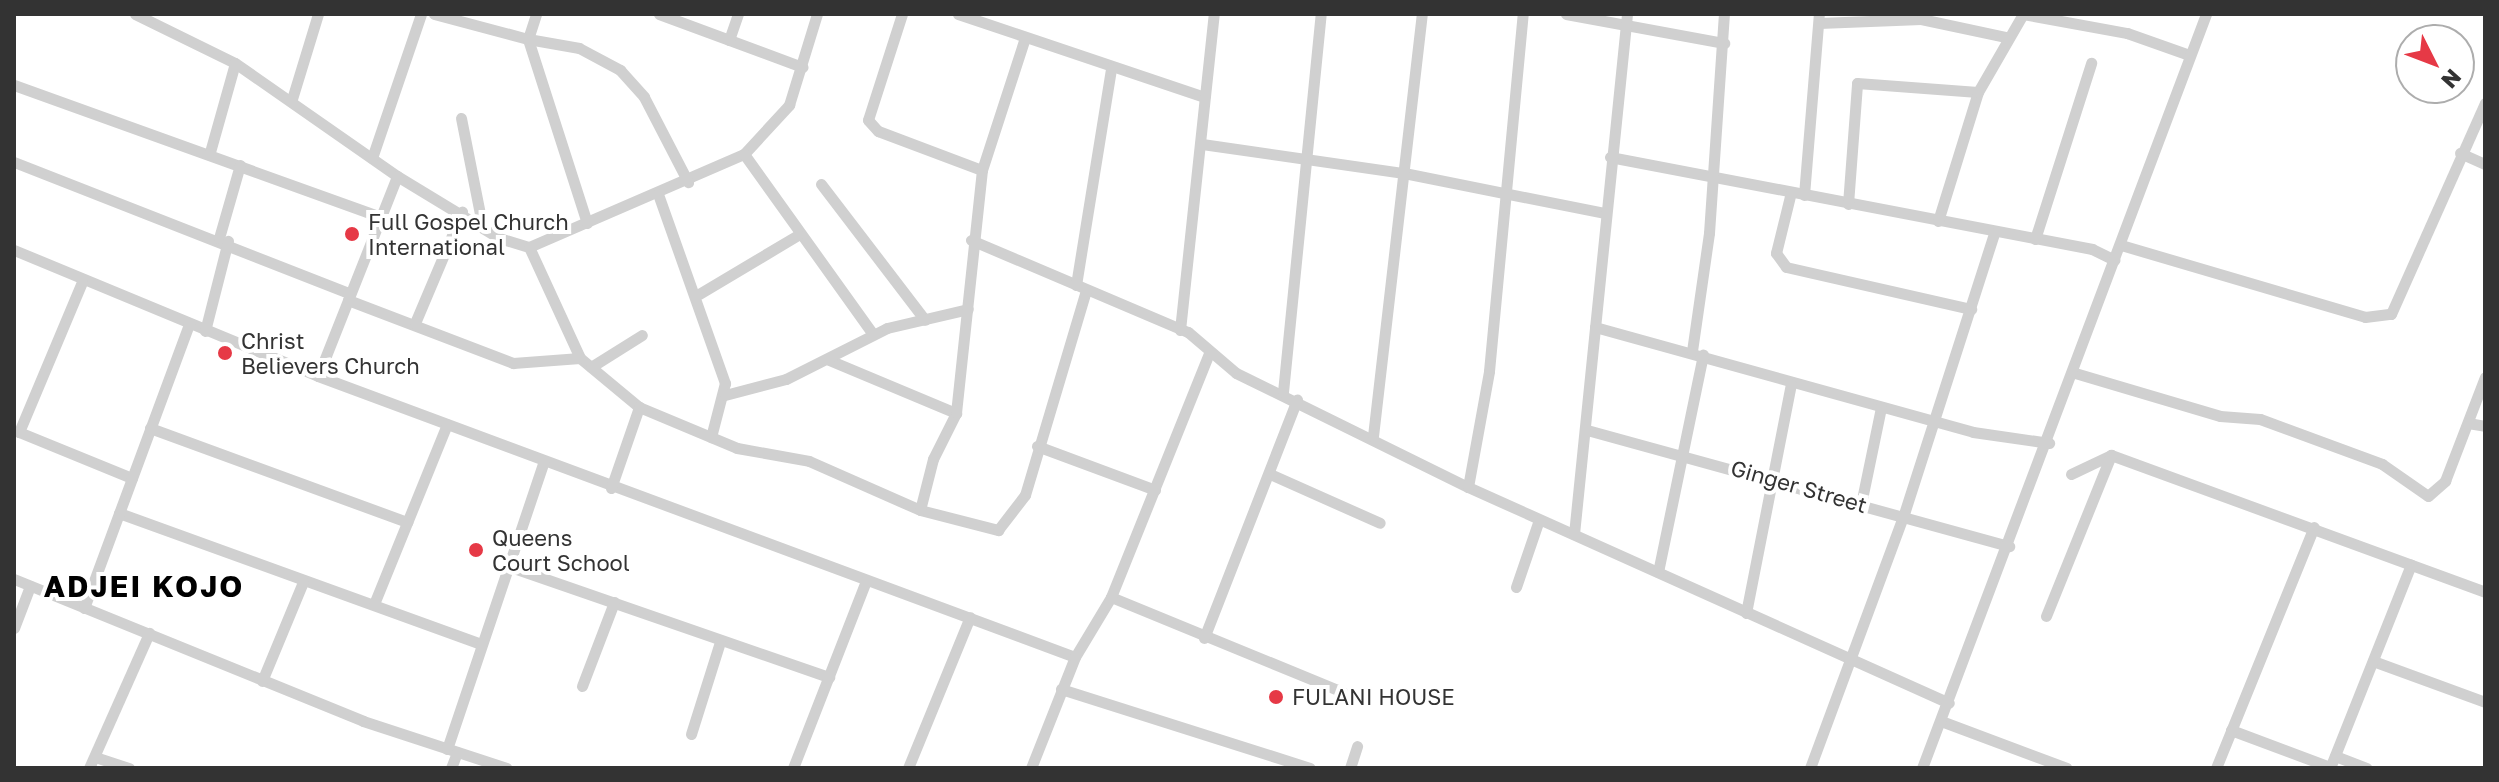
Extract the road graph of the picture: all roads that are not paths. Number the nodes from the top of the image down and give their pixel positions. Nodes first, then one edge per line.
1 (135, 14) edge
2 (318, 14) edge
3 (421, 14) edge
4 (434, 14) edge
5 (536, 14) edge
6 (659, 14) edge
7 (738, 14) edge
8 (817, 14) edge
9 (902, 14) edge
10 (958, 14) edge
11 (1214, 14) edge
12 (1321, 14) edge
13 (1422, 14) edge
14 (1523, 14) edge
15 (1566, 14) edge
16 (1724, 14) edge
17 (2023, 14) edge
18 (2207, 15) edge
19 (1921, 16) edge
20 (1627, 19) edge
21 (1819, 19) edge
22 (2006, 37) junction
23 (1025, 38) junction
24 (528, 39) junction
25 (729, 40) junction
26 (1724, 43) junction
27 (2189, 55) junction
28 (235, 63) junction
29 (2091, 63) dead end
30 (802, 67) junction
31 (1111, 68) junction
32 (14, 85) edge
33 (1978, 92) junction
34 (1204, 97) junction
35 (292, 99) junction
36 (2485, 103) edge
37 (461, 118) dead end
38 (1202, 144) junction
39 (210, 152) junction
40 (2460, 153) junction
41 (744, 154) junction
42 (1304, 155) junction
43 (1610, 157) junction
44 (372, 158) junction
45 (14, 162) edge
46 (2485, 164) edge
47 (240, 165) junction
48 (982, 170) junction
49 (1404, 173) junction
50 (397, 176) junction
51 (1711, 176) junction
52 (688, 182) junction
53 (821, 184) dead end
54 (1506, 192) junction
55 (1791, 192) junction
56 (658, 194) junction
57 (1804, 195) junction
58 (1848, 204) junction
59 (462, 212) junction
60 (1604, 213) junction
61 (380, 217) junction
62 (1938, 221) junction
63 (587, 223) junction
64 (482, 224) junction
65 (1994, 233) junction
66 (798, 235) junction
67 (223, 239) junction
68 (2035, 239) junction
69 (971, 240) junction
70 (2121, 245) junction
71 (529, 247) junction
72 (14, 250) edge
73 (2115, 260) junction
74 (82, 282) junction
75 (1081, 288) junction
76 (699, 294) junction
77 (349, 297) junction
78 (968, 309) junction
79 (1971, 309) junction
80 (925, 320) junction
81 (415, 323) junction
82 (189, 324) junction
83 (1595, 327) junction
84 (1180, 330) junction
85 (205, 331) junction
86 (873, 334) junction
87 (642, 335) dead end
88 (1209, 353) junction
89 (1698, 353) junction
90 (580, 358) junction
91 (829, 360) junction
92 (591, 367) junction
93 (2075, 373) junction
94 (318, 376) junction
95 (2485, 377) edge
96 (1791, 384) junction
97 (1283, 392) junction
98 (725, 395) junction
99 (1297, 399) junction
100 (639, 407) junction
101 (1881, 407) junction
102 (956, 413) junction
103 (1934, 422) junction
104 (2468, 423) junction
105 (447, 424) junction
106 (2485, 426) edge
107 (150, 428) junction
108 (1587, 430) junction
109 (16, 431) edge
110 (1373, 436) junction
111 (711, 437) junction
112 (2049, 443) junction
113 (1037, 446) junction
114 (1684, 452) junction
115 (2111, 455) junction
116 (544, 461) junction
117 (1270, 474) junction
118 (2071, 474) dead end
119 (132, 478) junction
120 (1771, 479) junction
121 (1468, 487) junction
122 (611, 488) junction
123 (1155, 490) junction
124 (1861, 504) junction
125 (920, 510) junction
126 (119, 513) junction
127 (1903, 517) junction
128 (1539, 520) junction
129 (407, 522) junction
130 (1380, 523) dead end
131 (2314, 527) junction
132 (1574, 534) junction
133 (2009, 546) junction
134 (2411, 564) junction
135 (508, 566) junction
136 (1658, 572) junction
137 (14, 579) edge
138 (866, 581) junction
139 (303, 582) junction
140 (30, 586) junction
141 (1516, 587) dead end
142 (2485, 592) edge
143 (1111, 597) junction
144 (614, 602) junction
145 (374, 604) junction
146 (84, 608) junction
147 (1746, 613) junction
148 (2046, 616) dead end
149 (970, 617) junction
150 (14, 628) edge
151 (149, 633) junction
152 (1204, 638) junction
153 (720, 642) junction
154 (481, 644) junction
155 (1075, 657) junction
156 (2373, 661) junction
157 (1849, 662) junction
158 (829, 677) junction
159 (262, 681) junction
160 (582, 686) dead end
161 (1061, 689) junction
162 (1343, 692) dead end
163 (2485, 702) edge
164 (1949, 703) junction
165 (1941, 721) junction
166 (2231, 730) junction
167 (691, 734) dead end
168 (1357, 746) dead end
169 (452, 750) junction
170 (92, 762) edge
171 (2332, 764) edge
172 (129, 768) edge
173 (451, 768) edge
174 (507, 768) edge
175 (793, 768) edge
176 (908, 768) edge
177 (1031, 768) edge
178 (1310, 768) edge
179 (1350, 768) edge
180 (1810, 768) edge
181 (1922, 768) edge
182 (2067, 768) edge
183 (2216, 768) edge
184 (2367, 768) edge

1 - 28 street
2 - 35 street
3 - 44 street
4 - 24 street
5 - 24 street
6 - 25 street
7 - 25 street
8 - 30 street
9 - 48 street
10 - 23 street
11 - 34 street
12 - 42 street
13 - 49 street
14 - 54 street
15 - 20 street
16 - 26 street
17 - 22 street
17 - 27 street
18 - 27 street
19 - 21 street
19 - 22 street
20 - 26 street
20 - 43 street
21 - 57 street
22 - 33 street
23 - 31 street
23 - 48 street
24 - 52 street
24 - 63 street
25 - 30 street
26 - 51 street
27 - 70 street
28 - 35 street
28 - 39 street
29 - 68 street
30 - 41 street
31 - 34 street
31 - 75 street
32 - 39 street
33 - 58 street
33 - 62 street
34 - 38 street
35 - 44 street
36 - 40 street
37 - 64 street
38 - 42 street
38 - 84 street
39 - 47 street
40 - 46 street
40 - 70 street
41 - 52 street
41 - 66 street
42 - 49 street
42 - 97 street
43 - 51 street
43 - 60 street
44 - 50 street
45 - 67 street
47 - 61 street
47 - 67 street
48 - 69 street
49 - 54 street
49 - 110 street
50 - 59 street
50 - 61 street
51 - 55 street
51 - 89 street
52 - 56 street
53 - 80 street
54 - 60 street
54 - 121 street
55 - 57 street
55 - 79 street
56 - 63 street
56 - 76 street
57 - 58 street
58 - 62 street
59 - 64 street
59 - 81 street
60 - 83 street
61 - 77 street
62 - 65 street
63 - 71 street
64 - 71 street
65 - 68 street
65 - 79 street
66 - 76 street
66 - 86 street
67 - 77 street
67 - 85 street
68 - 73 street
69 - 75 street
69 - 78 street
70 - 73 street
71 - 90 street
72 - 74 street
73 - 93 street
74 - 82 street
74 - 109 street
75 - 84 street
75 - 113 street
76 - 98 street
77 - 81 street
77 - 94 street
78 - 80 street
78 - 102 street
79 - 103 street
80 - 86 street
81 - 90 street
82 - 85 street
82 - 107 street
83 - 89 street
83 - 108 street
84 - 88 street
85 - 94 street
86 - 91 street
87 - 92 street
88 - 97 street
88 - 123 street
89 - 96 street
89 - 114 street
90 - 92 street
91 - 98 street
91 - 102 street
92 - 100 street
93 - 104 street
93 - 112 street
94 - 105 street
95 - 104 street
96 - 101 street
96 - 120 street
97 - 99 street
98 - 111 street
99 - 110 street
99 - 117 street
100 - 111 street
100 - 122 street
101 - 103 street
101 - 124 street
102 - 125 street
103 - 112 street
103 - 127 street
104 - 106 street
105 - 116 street
105 - 129 street
107 - 119 street
107 - 129 street
108 - 114 street, Ginger Street
108 - 132 street
109 - 119 street
110 - 121 street
111 - 125 street
112 - 133 street
113 - 123 street
113 - 125 street
114 - 120 street, Ginger Street
114 - 136 street
115 - 118 street
115 - 131 street
115 - 148 street
116 - 122 street
116 - 135 street
117 - 130 street
117 - 152 street
119 - 126 street
120 - 124 street, Ginger Street
120 - 147 street
121 - 128 street
122 - 138 street
123 - 143 street
124 - 127 street, Ginger Street
126 - 139 street
126 - 146 street
127 - 133 street, Ginger Street
127 - 157 street
128 - 132 street
128 - 141 street
129 - 145 street
131 - 134 street
131 - 166 street
132 - 136 street
133 - 164 street
134 - 142 street
134 - 156 street
135 - 144 street
135 - 154 street
136 - 147 street
137 - 140 street
138 - 149 street
138 - 158 street
139 - 145 street
139 - 159 street
140 - 146 street
140 - 150 street
143 - 152 street
143 - 155 street
144 - 153 street
144 - 160 street
145 - 154 street
146 - 151 street
147 - 157 street
149 - 155 street
149 - 176 street
151 - 159 street
151 - 170 street
152 - 162 street
153 - 158 street
153 - 167 street
154 - 169 street
155 - 161 street
156 - 163 street
156 - 171 street
157 - 164 street
157 - 180 street
158 - 175 street
159 - 169 street
161 - 177 street
161 - 178 street
164 - 165 street
165 - 181 street
165 - 182 street
166 - 171 street
166 - 183 street
168 - 179 street
169 - 173 street
169 - 174 street
170 - 172 street
171 - 184 street

